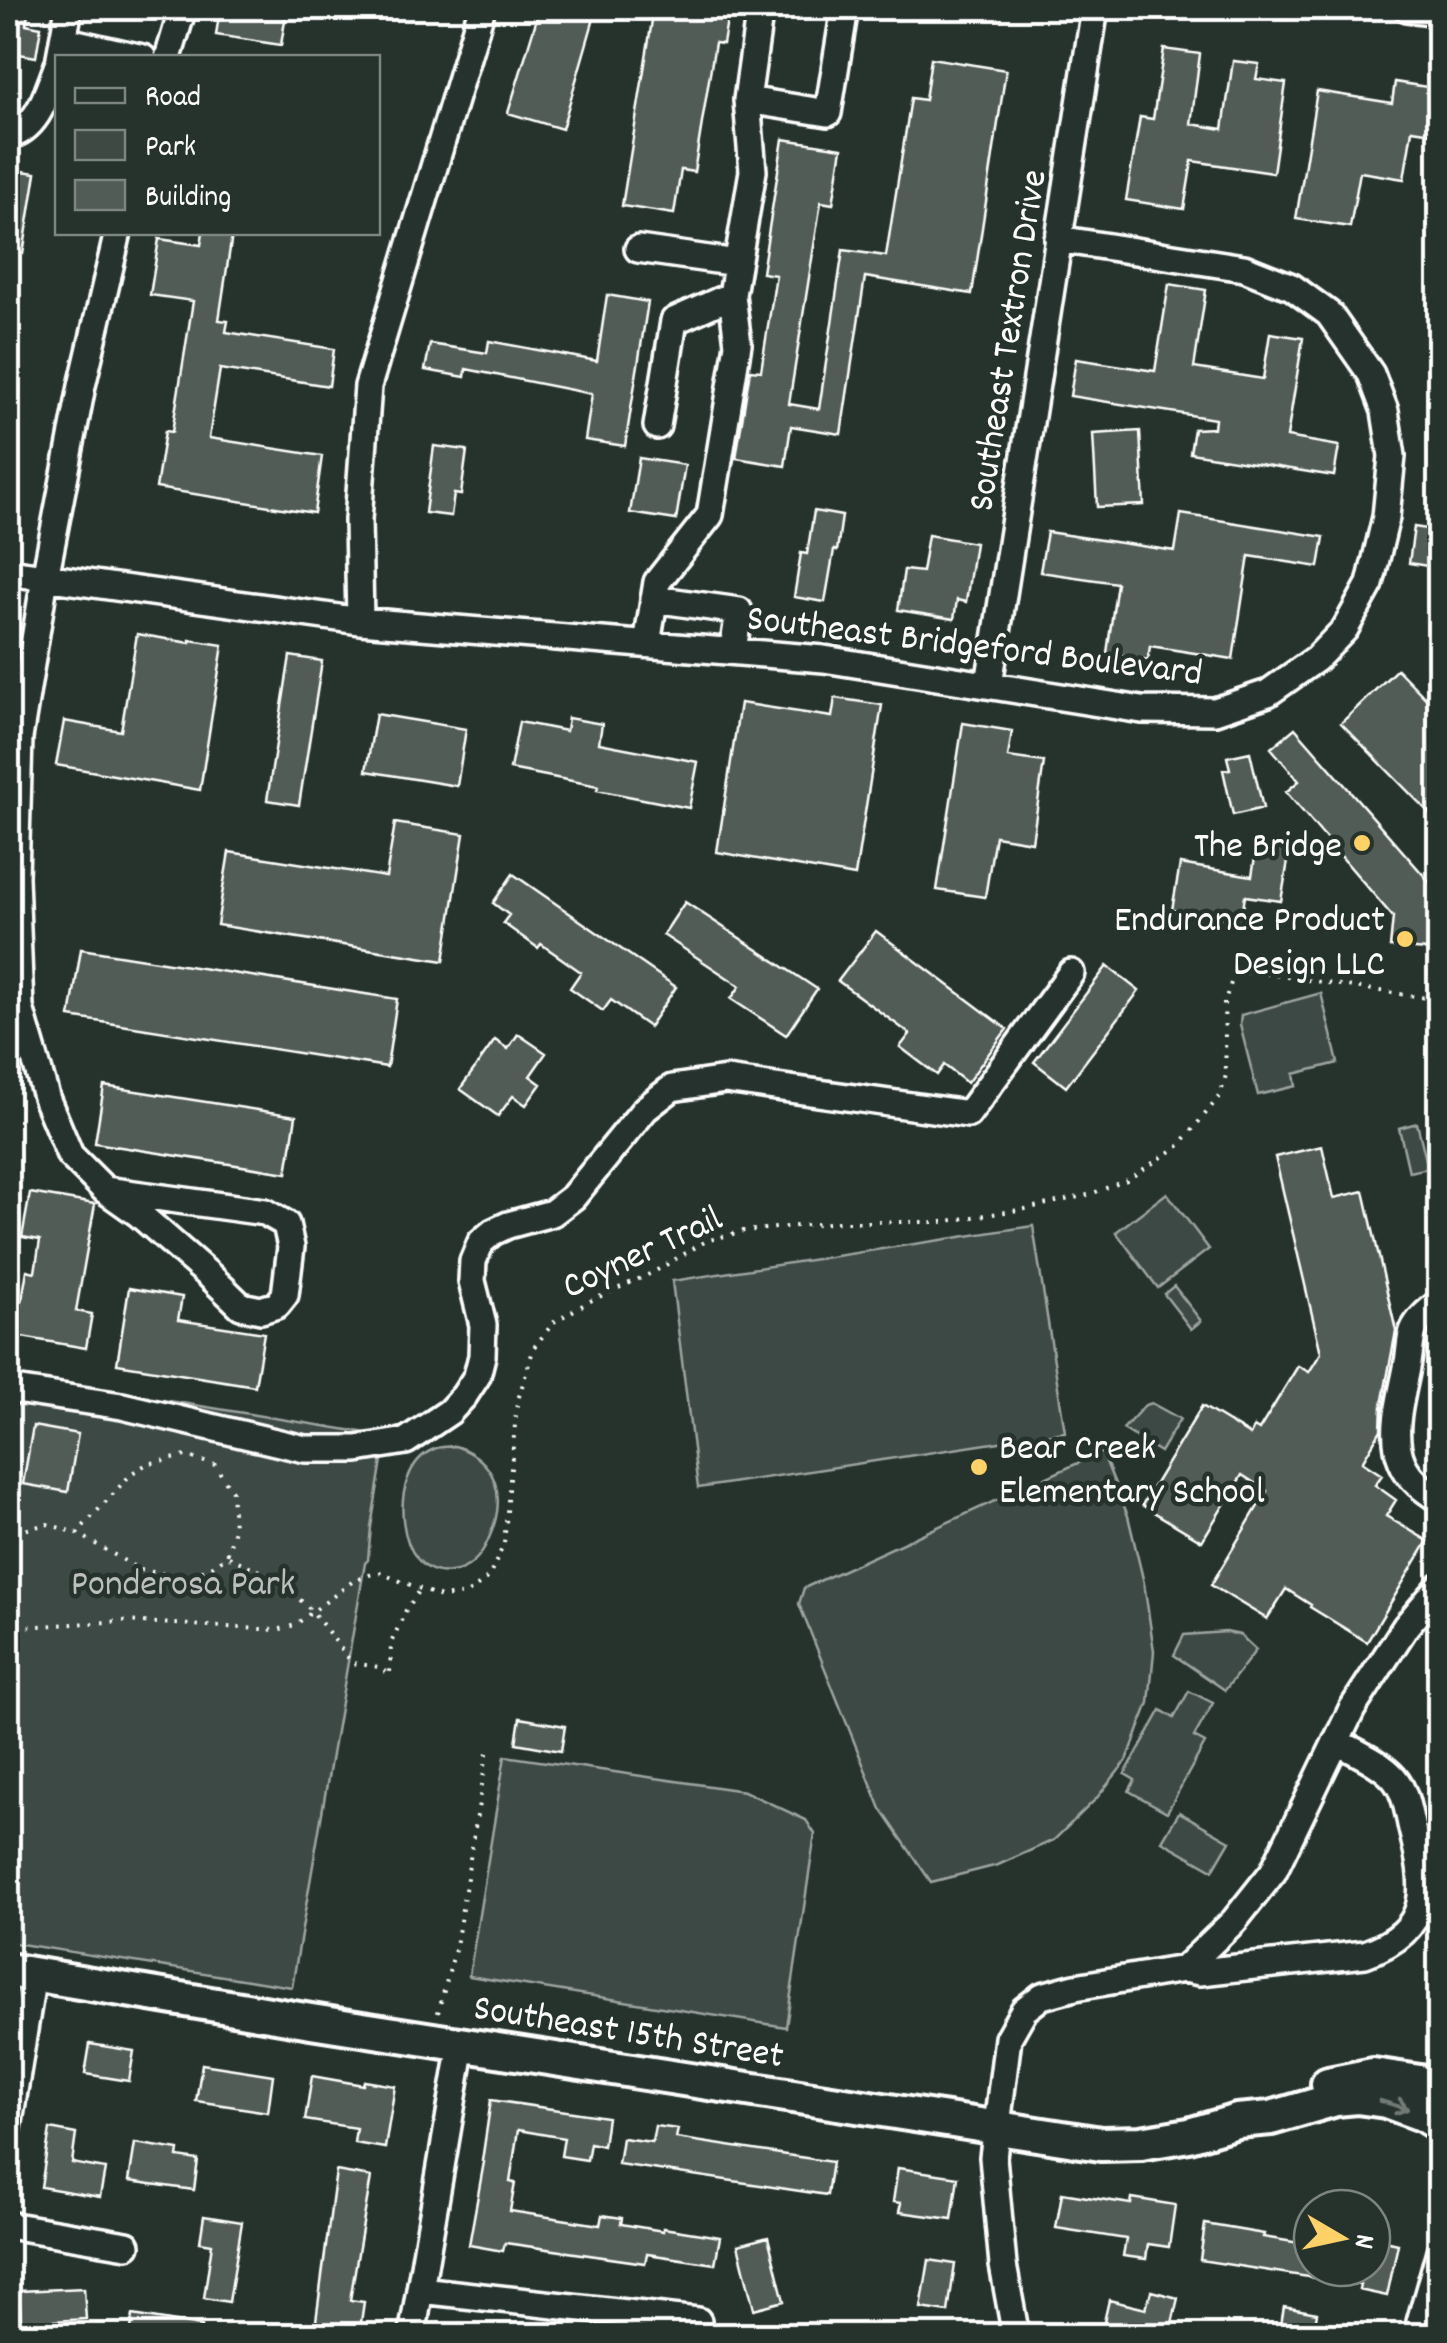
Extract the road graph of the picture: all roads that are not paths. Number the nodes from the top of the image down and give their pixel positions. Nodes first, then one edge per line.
1 (69, 8) edge
2 (183, 8) edge
3 (482, 8) edge
4 (760, 8) edge
5 (845, 8) edge
6 (1096, 8) edge
7 (60, 54) edge
8 (169, 55) edge
9 (55, 68) edge
10 (747, 100) junction
11 (8, 136) edge
12 (117, 235) edge
13 (1058, 239) junction
14 (638, 250) dead end
15 (738, 264) junction
16 (732, 295) junction
17 (657, 426) dead end
18 (8, 572) edge
19 (45, 578) junction
20 (654, 599) junction
21 (360, 621) junction
22 (647, 644) junction
23 (733, 651) junction
24 (989, 684) junction
25 (1072, 973) dead end
26 (20, 1008) junction
27 (8, 1044) edge
28 (106, 1190) junction
29 (1440, 1302) edge
30 (8, 1389) edge
31 (1440, 1500) edge
32 (1440, 1586) edge
33 (1336, 1741) junction
34 (1184, 1969) junction
35 (20, 1973) edge
36 (462, 2044) junction
37 (1440, 2085) edge
38 (1237, 2122) junction
39 (1440, 2125) edge
40 (8, 2128) edge
41 (995, 2128) junction
42 (8, 2226) edge
43 (128, 2245) dead end
44 (1440, 2251) edge
45 (420, 2290) junction
46 (698, 2321) dead end
47 (1440, 2321) edge
48 (412, 2336) edge
49 (1016, 2336) edge
50 (1420, 2336) edge
51 (1432, 2336) edge

1 - 7 street
2 - 8 street
3 - 21 street
4 - 10 street
5 - 10 street
6 - 13 street, Southeast Textron Drive
9 - 11 street
10 - 15 street
12 - 19 street
13 - 24 street, Southeast Textron Drive
13 - 24 street, Southeast Bridgeford Boulevard
14 - 15 street
15 - 16 street
16 - 17 street
16 - 20 street
18 - 19 street, Southeast Bridgeford Boulevard
19 - 21 street, Southeast Bridgeford Boulevard
19 - 26 street
20 - 22 street
20 - 23 street
21 - 22 street, Southeast Bridgeford Boulevard
22 - 23 street, Southeast Bridgeford Boulevard
23 - 24 street, Southeast Bridgeford Boulevard
25 - 30 street
26 - 27 street
26 - 28 street
28 - 28 street
29 - 31 street
32 - 33 street
33 - 34 street
33 - 34 street
34 - 41 street
35 - 36 main road, Southeast 15th Street
35 - 40 street
36 - 41 main road, Southeast 15th Street
36 - 45 street
37 - 38 main road, Southeast 15th Street
38 -> 39 main road, Southeast 15th Street
38 - 41 main road, Southeast 15th Street
41 - 49 street
42 - 43 street
44 - 50 street
45 - 46 street
45 - 48 street
47 - 51 street

